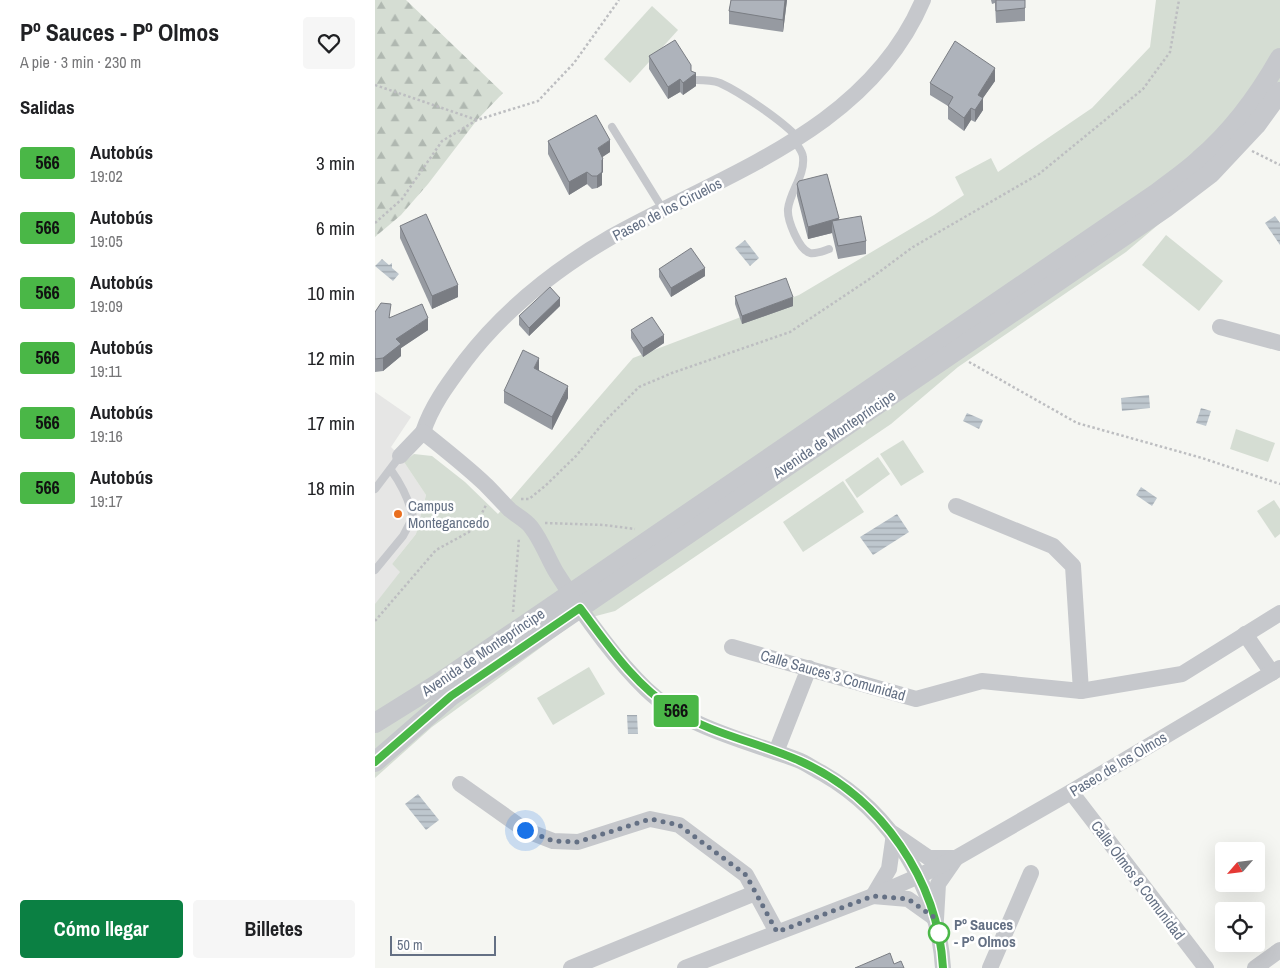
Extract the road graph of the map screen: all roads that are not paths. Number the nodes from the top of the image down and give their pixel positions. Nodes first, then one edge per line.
1 (923, 0) edge
2 (1280, 58) edge
3 (696, 80) edge
4 (1280, 92) edge
5 (611, 127) dead end
6 (796, 139) junction
7 (664, 211) junction
8 (829, 249) dead end
9 (1220, 327) dead end
10 (1280, 342) edge
11 (423, 432) junction
12 (400, 456) joint
13 (391, 470) junction
14 (375, 490) edge
15 (956, 506) dead end
16 (375, 570) edge
17 (575, 601) junction
18 (1280, 613) edge
19 (1245, 634) junction
20 (732, 647) dead end
21 (809, 668) junction
22 (1276, 670) edge
23 (1081, 691) junction
24 (375, 724) edge
25 (776, 752) junction
26 (375, 762) edge
27 (460, 784) dead end
28 (1071, 792) junction
29 (894, 834) junction
30 (956, 858) junction
31 (1031, 873) dead end
32 (919, 876) junction
33 (755, 893) junction
34 (873, 896) junction
35 (935, 918) junction
36 (777, 932) junction
37 (1280, 950) edge
38 (571, 968) edge
39 (685, 968) edge
40 (943, 968) edge
41 (990, 968) edge
42 (1205, 968) edge
43 (1255, 968) edge

1 - 6 street, Paseo de los Ciruelos
2 - 17 street, Avenida de Montepríncipe
3 - 6 lane
4 - 17 street, Avenida de Montepríncipe
5 - 7 lane
6 - 7 street, Paseo de los Ciruelos
6 - 8 lane
7 - 11 street, Paseo de los Ciruelos
9 - 10 street
11 - 12 street
11 - 17 street
12 - 13 lane
13 - 14 lane
13 - 16 lane
15 - 23 street
17 - 24 street, Avenida de Montepríncipe
17 - 25 street
17 - 26 street, Avenida de Montepríncipe
18 - 19 street, Calle Sauces 3 Comunidad
19 - 22 street
19 - 23 street, Calle Sauces 3 Comunidad
20 - 21 street, Calle Sauces 3 Comunidad
21 - 23 street, Calle Sauces 3 Comunidad
21 - 25 street
22 - 28 street, Paseo de los Olmos
25 - 29 street
27 - 33 street
28 - 30 street, Paseo de los Olmos
28 - 42 street, Calle Olmos 8 Comunidad
29 - 30 street, Paseo de los Olmos
29 - 32 street
29 - 34 street
30 - 32 street, Paseo de los Olmos
30 - 35 street, Paseo de los Olmos
31 - 41 street
32 - 34 street, Paseo de los Olmos
32 - 35 street
33 - 36 street
33 - 38 street
34 - 35 street, Paseo de los Olmos
34 - 36 street, Paseo de los Olmos
35 - 40 street
36 - 39 street, Paseo de los Olmos
37 - 43 street

